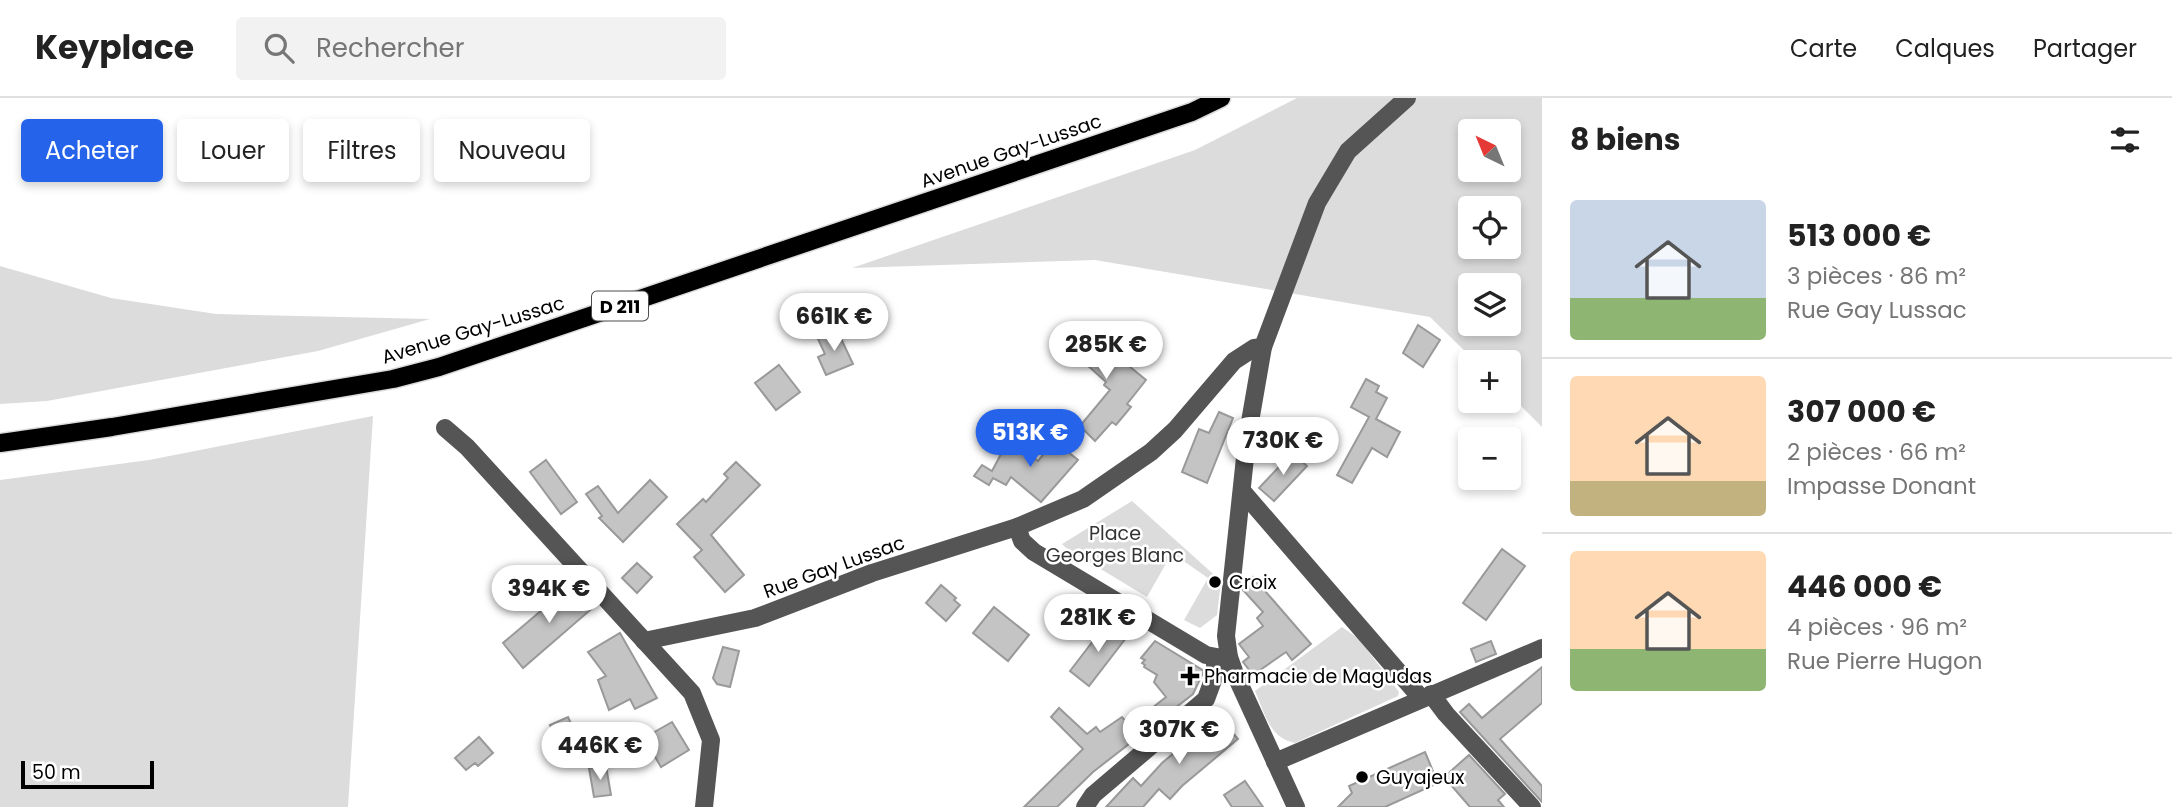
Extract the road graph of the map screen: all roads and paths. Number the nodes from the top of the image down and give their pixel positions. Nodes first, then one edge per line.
1 (1221, 98) edge
2 (1406, 98) edge
3 (1263, 347) junction
4 (445, 428) dead end
5 (0, 443) edge
6 (1242, 491) junction
7 (1017, 527) junction
8 (644, 642) junction
9 (1542, 648) edge
10 (1222, 657) junction
11 (1426, 696) junction
12 (1275, 762) junction
13 (704, 807) edge
14 (1085, 807) edge
15 (1296, 807) edge
16 (1532, 807) edge

1 - 5 main road, Avenue Gay-Lussac / D 211
2 - 3 street
3 - 6 street
3 - 7 street, Rue Gay Lussac
4 - 8 street
6 - 10 street
6 - 11 street
7 - 8 street, Rue Gay Lussac
7 - 10 street
8 - 13 street
9 - 11 street
10 - 12 street
10 - 14 street
11 - 12 street
11 - 16 street
12 - 15 street

